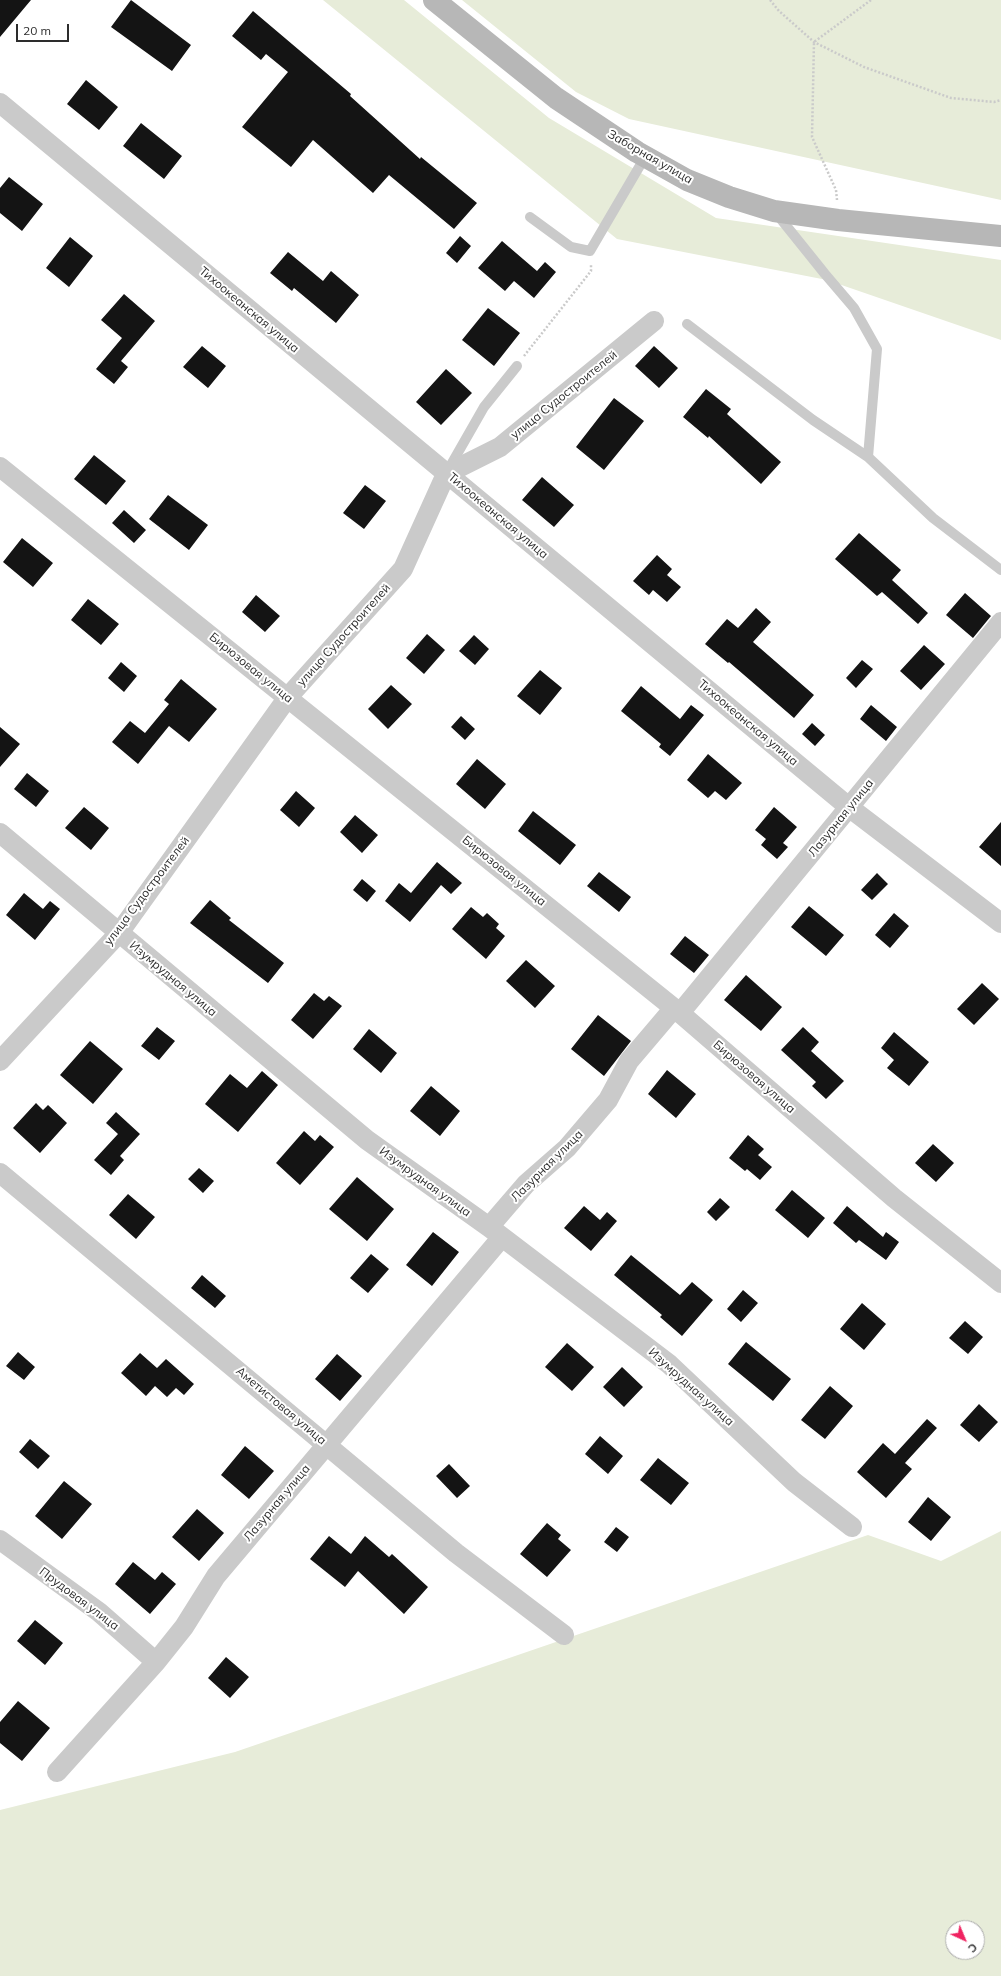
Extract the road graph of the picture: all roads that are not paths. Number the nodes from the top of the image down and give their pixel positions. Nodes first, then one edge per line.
1 (434, 0) edge
2 (0, 103) edge
3 (645, 157) junction
4 (774, 211) junction
5 (530, 217) dead end
6 (1001, 236) edge
7 (654, 321) dead end
8 (688, 324) dead end
9 (517, 366) road end
10 (868, 457) junction
11 (0, 467) edge
12 (446, 474) junction
13 (1001, 570) edge
14 (1001, 622) edge
15 (288, 697) junction
16 (850, 808) junction
17 (0, 834) edge
18 (1001, 923) edge
19 (119, 933) junction
20 (677, 1010) junction
21 (0, 1061) edge
22 (0, 1173) edge
23 (496, 1232) junction
24 (1001, 1283) edge
25 (327, 1444) junction
26 (852, 1527) dead end
27 (0, 1540) edge
28 (564, 1634) dead end
29 (156, 1662) junction
30 (56, 1772) dead end

1 - 3 street, Заборная улица
2 - 12 street, Тихоокеанская улица
3 - 4 street, Заборная улица
3 - 5 lane
4 - 6 street, Заборная улица
4 - 10 lane
7 - 12 street, улица Судостроителей
8 - 10 lane
9 - 12 lane
10 - 13 lane
11 - 15 street, Бирюзовая улица
12 - 15 street, улица Судостроителей
12 - 16 street, Тихоокеанская улица
14 - 16 street, Лазурная улица
15 - 19 street, улица Судостроителей
15 - 20 street, Бирюзовая улица
16 - 18 street, Тихоокеанская улица
16 - 20 street, Лазурная улица
17 - 19 street, Изумрудная улица
19 - 21 street, улица Судостроителей
19 - 23 street, Изумрудная улица
20 - 23 street, Лазурная улица
20 - 24 street, Бирюзовая улица
22 - 25 street, Аметистовая улица
23 - 25 street, Лазурная улица
23 - 26 street, Изумрудная улица
25 - 28 street, Аметистовая улица
25 - 29 street, Лазурная улица
27 - 29 street, Прудовая улица
29 - 30 street, Лазурная улица

